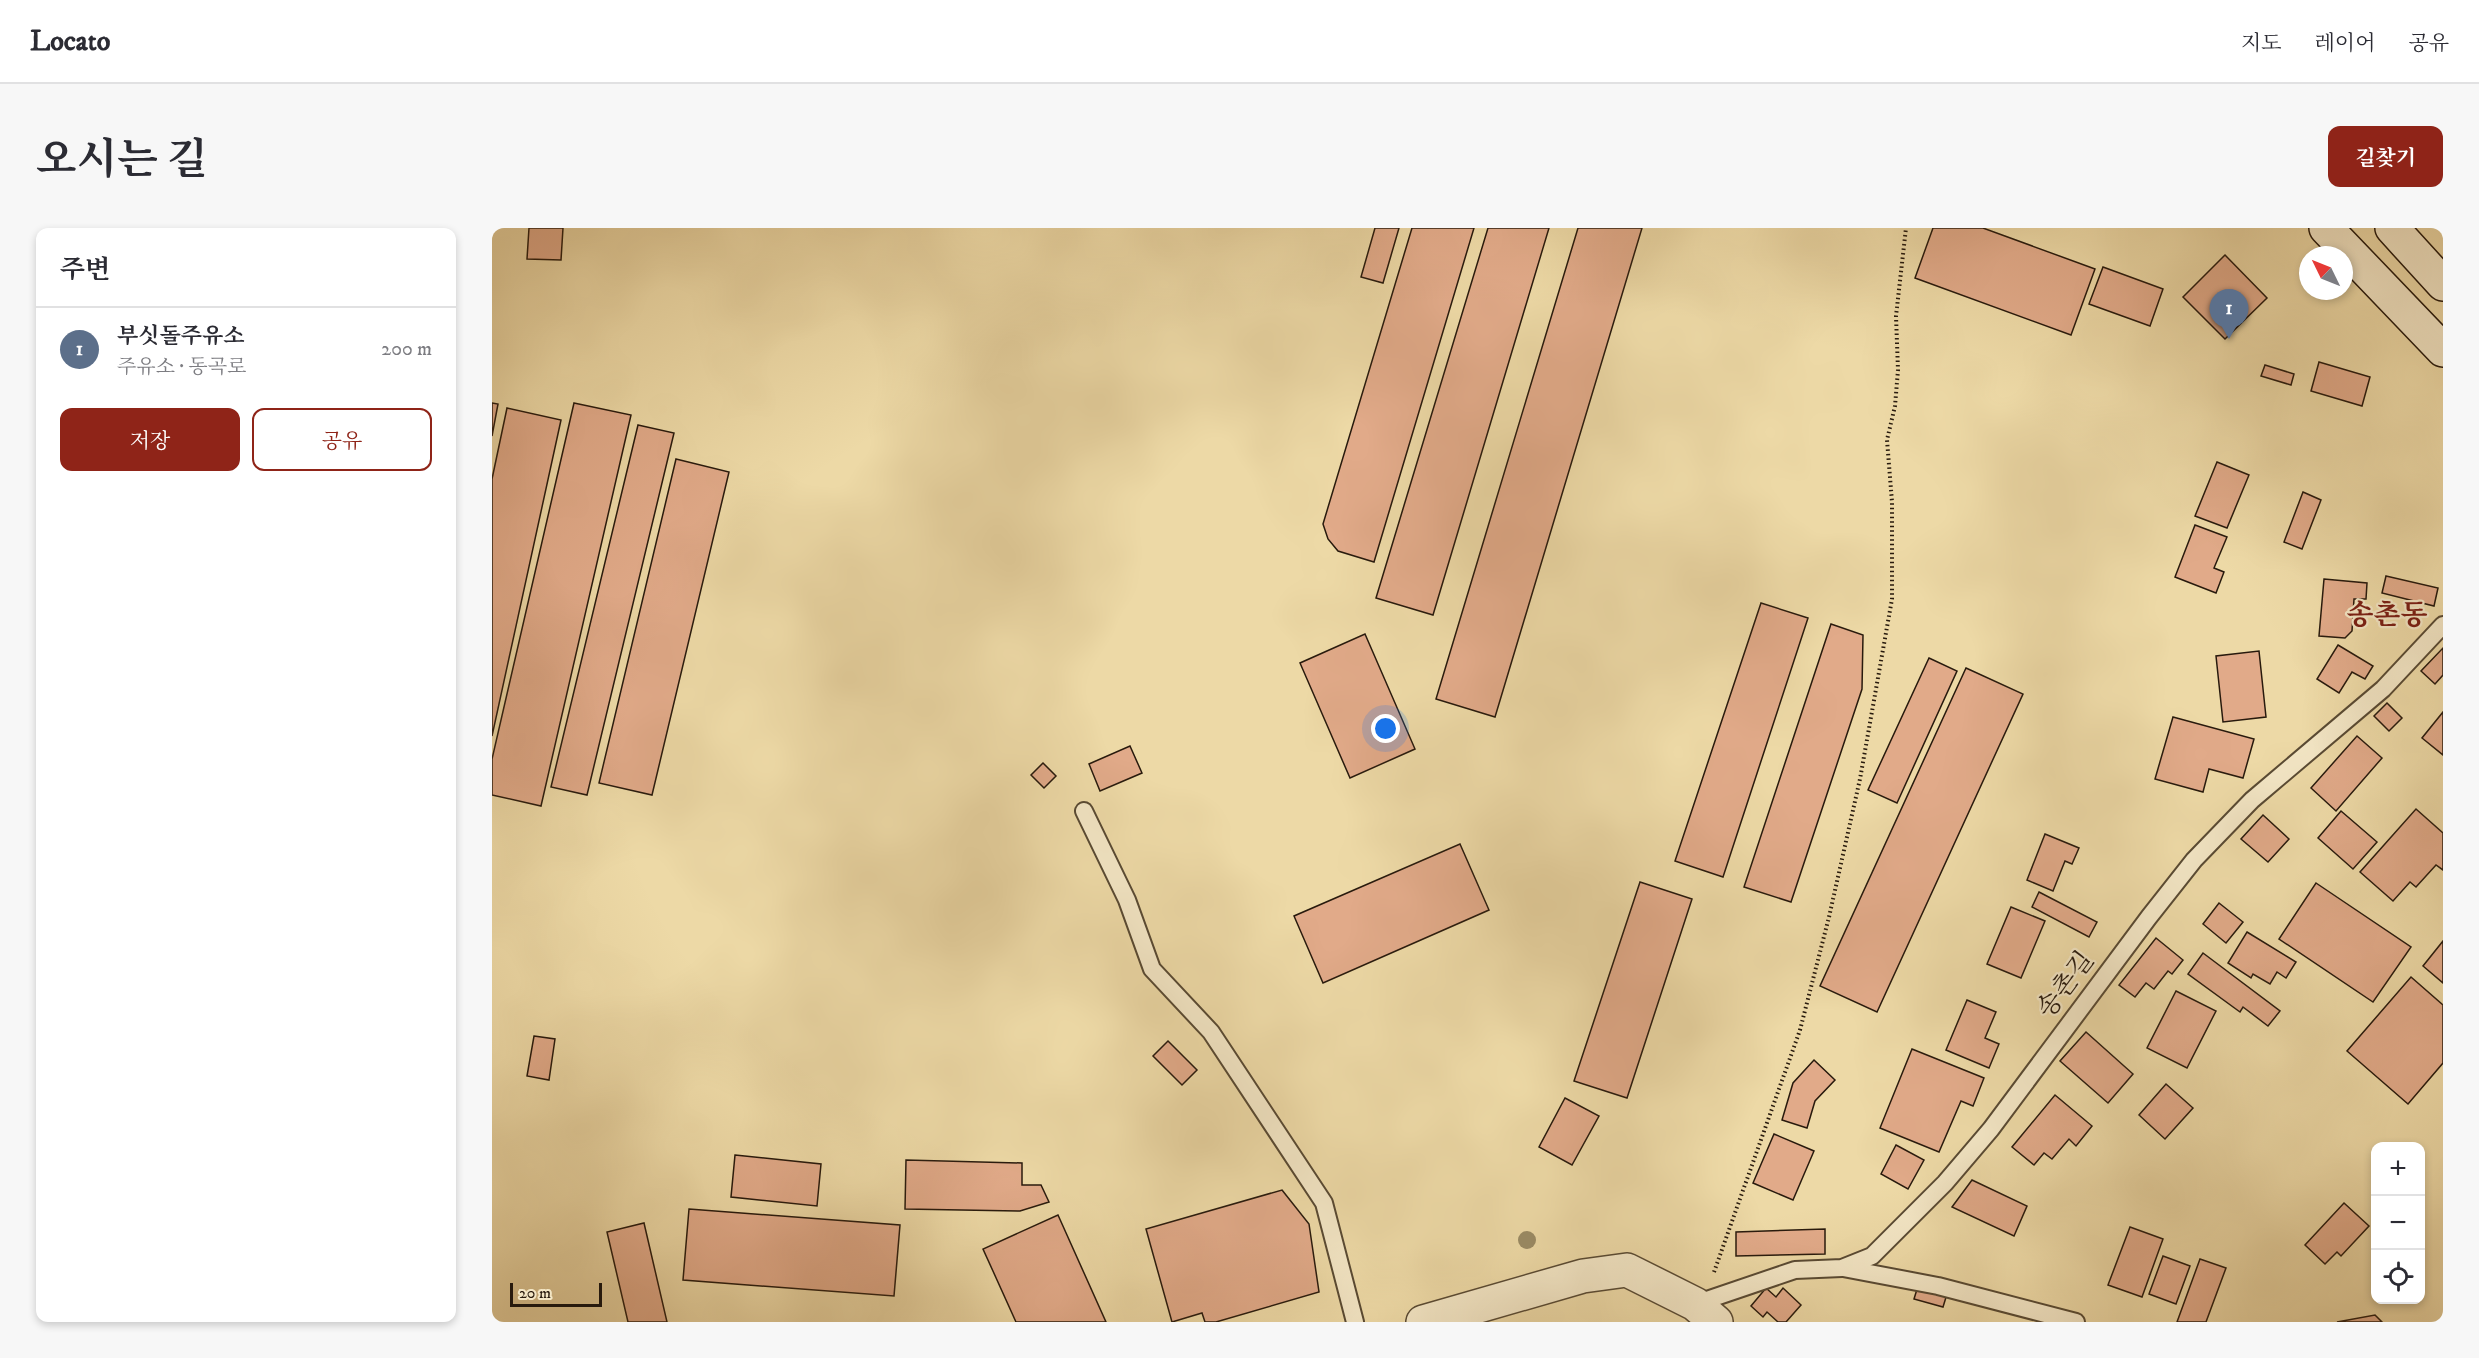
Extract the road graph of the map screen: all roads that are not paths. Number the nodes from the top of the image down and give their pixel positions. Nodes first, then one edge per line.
1 (2326, 228) edge
2 (2392, 228) edge
3 (2443, 284) edge
4 (2443, 350) edge
5 (2443, 624) edge
6 (1084, 811) dead end
7 (1842, 1268) junction
8 (1706, 1313) edge
9 (1355, 1322) edge
10 (1423, 1322) edge
11 (2076, 1322) edge

1 - 4 street
2 - 3 street
5 - 7 lane, 송촌길
6 - 9 lane
7 - 8 lane, 송촌길
7 - 11 lane
8 - 10 street

